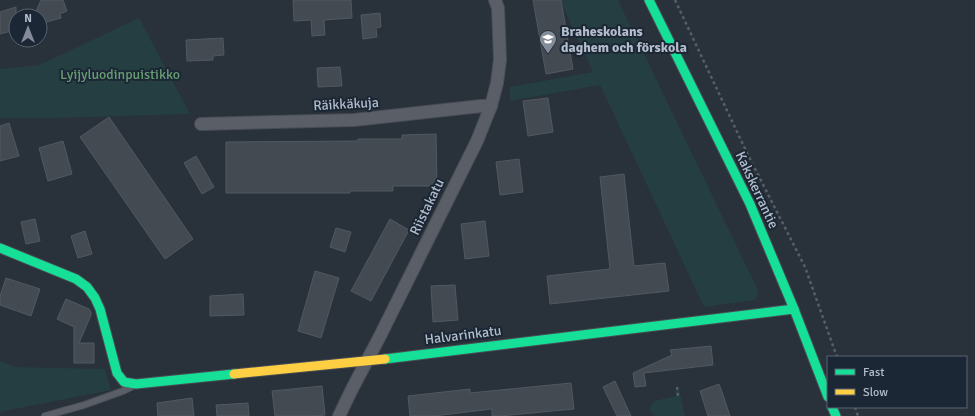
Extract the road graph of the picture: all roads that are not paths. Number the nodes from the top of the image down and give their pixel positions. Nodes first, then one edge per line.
1 (495, 0) edge
2 (649, 0) edge
3 (491, 106) junction
4 (201, 124) dead end
5 (0, 248) edge
6 (794, 310) junction
7 (366, 361) junction
8 (136, 384) junction
9 (827, 393) edge
10 (45, 416) edge
11 (339, 416) edge

1 - 3 street, Riistakatu
2 - 6 street, Kakskerrantie
3 - 4 street, Räikkäkuja
3 - 7 street, Riistakatu
5 - 8 street
6 - 7 street, Halvarinkatu
6 - 9 street, Kakskerrantie
7 - 8 street, Halvarinkatu
7 - 11 street, Riistakatu
8 - 10 lane

